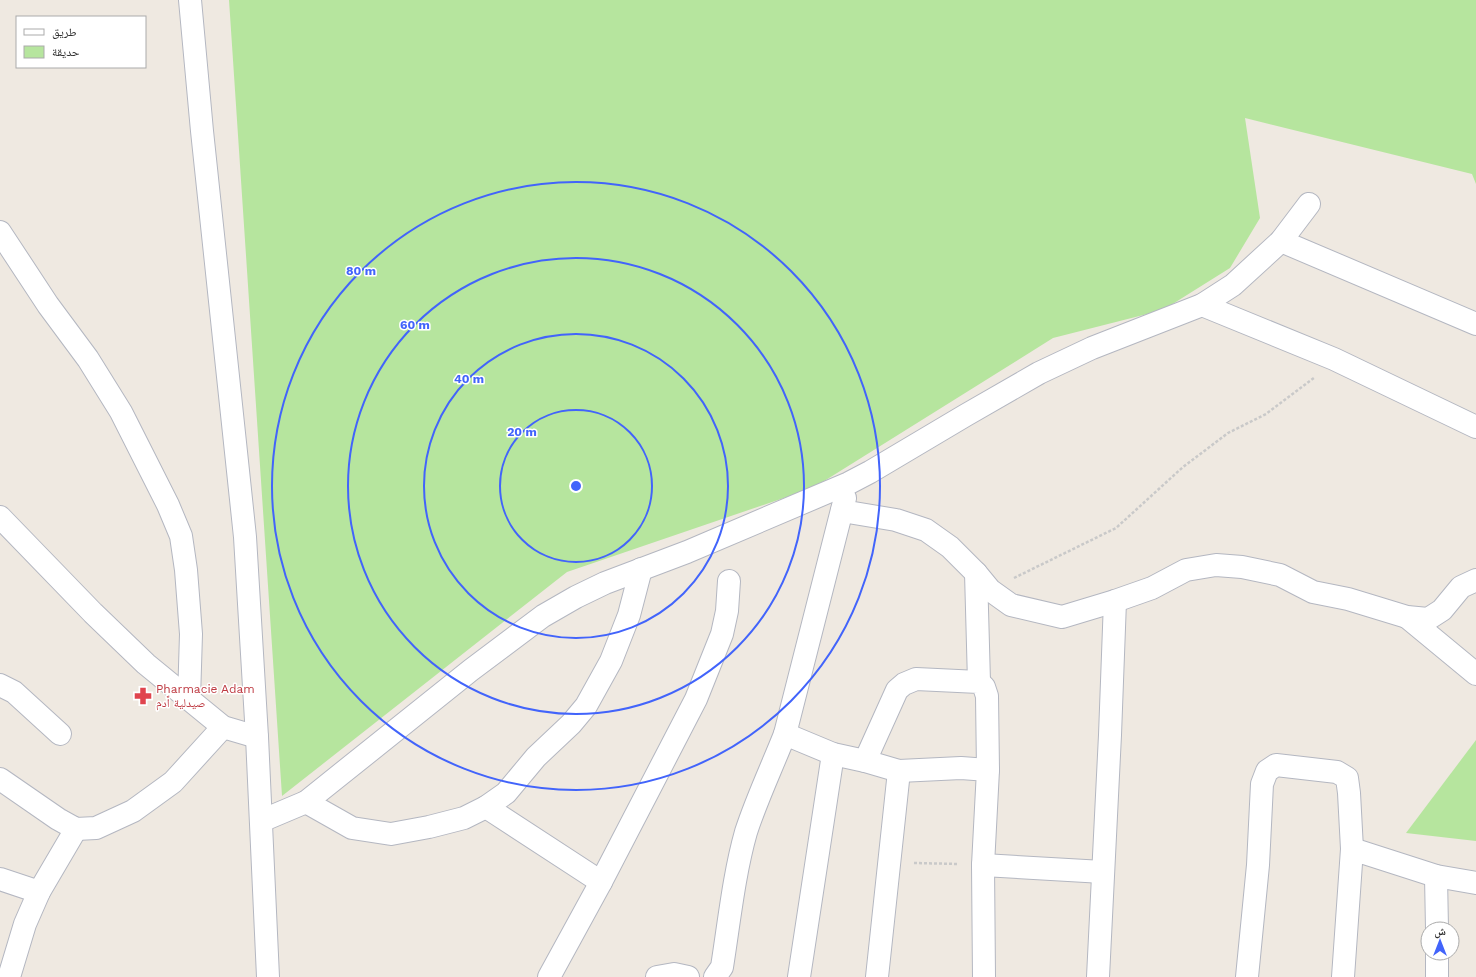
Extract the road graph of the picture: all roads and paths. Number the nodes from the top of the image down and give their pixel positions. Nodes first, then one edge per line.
1 (190, 0) edge
2 (1308, 204) dead end
3 (0, 232) edge
4 (1281, 241) junction
5 (1202, 306) junction
6 (1476, 324) edge
7 (1334, 359) junction
8 (1476, 426) edge
9 (849, 483) junction
10 (842, 511) junction
11 (0, 517) edge
12 (641, 569) junction
13 (976, 573) junction
14 (1476, 580) edge
15 (729, 581) dead end
16 (990, 590) junction
17 (1115, 601) junction
18 (1407, 617) junction
19 (1476, 674) edge
20 (979, 682) junction
21 (0, 685) edge
22 (189, 699) junction
23 (223, 726) junction
24 (60, 734) dead end
25 (785, 734) junction
26 (257, 737) junction
27 (833, 754) junction
28 (865, 761) junction
29 (988, 770) junction
30 (899, 771) junction
31 (0, 779) edge
32 (306, 802) junction
33 (486, 807) junction
34 (261, 821) junction
35 (76, 829) junction
36 (1352, 849) junction
37 (889, 862) junction
38 (983, 865) junction
39 (1103, 872) junction
40 (1436, 876) junction
41 (0, 879) edge
42 (601, 882) junction
43 (1476, 883) edge
44 (39, 892) junction
45 (1437, 921) edge
46 (1437, 961) edge
47 (9, 977) edge
48 (268, 977) edge
49 (549, 977) edge
50 (657, 977) edge
51 (688, 977) edge
52 (715, 977) edge
53 (799, 977) edge
54 (877, 977) edge
55 (984, 977) edge
56 (1098, 977) edge
57 (1247, 977) edge
58 (1344, 977) edge
59 (1437, 977) edge

1 - 26 street
2 - 4 street
3 - 22 street
4 - 5 street
4 - 6 street
5 - 7 street
5 - 9 street
7 - 8 street
7 - 16 path
9 - 10 street
9 - 12 street
10 - 13 street
10 - 25 street
11 - 22 street
12 - 32 street
12 - 33 street
13 - 16 street
13 - 20 street
14 - 18 street
15 - 42 street
16 - 17 street
17 - 18 street
17 - 39 street
18 - 19 street
20 - 28 street
20 - 29 street
21 - 24 street
22 - 23 street
23 - 26 street
23 - 35 street
25 - 27 street
25 - 52 street
26 - 34 street
27 - 28 street
27 - 53 street
28 - 30 street
29 - 30 street
29 - 38 street
30 - 37 street
31 - 35 street
32 - 33 street
32 - 34 street
33 - 42 street
34 - 48 street
35 - 44 street
36 - 40 street
36 - 57 street
36 - 58 street
37 - 38 path
37 - 54 street
38 - 39 street
38 - 55 street
39 - 56 street
40 - 43 street
40 - 45 street
41 - 44 street
42 - 49 street
44 - 47 street
46 - 59 street
50 - 51 street

